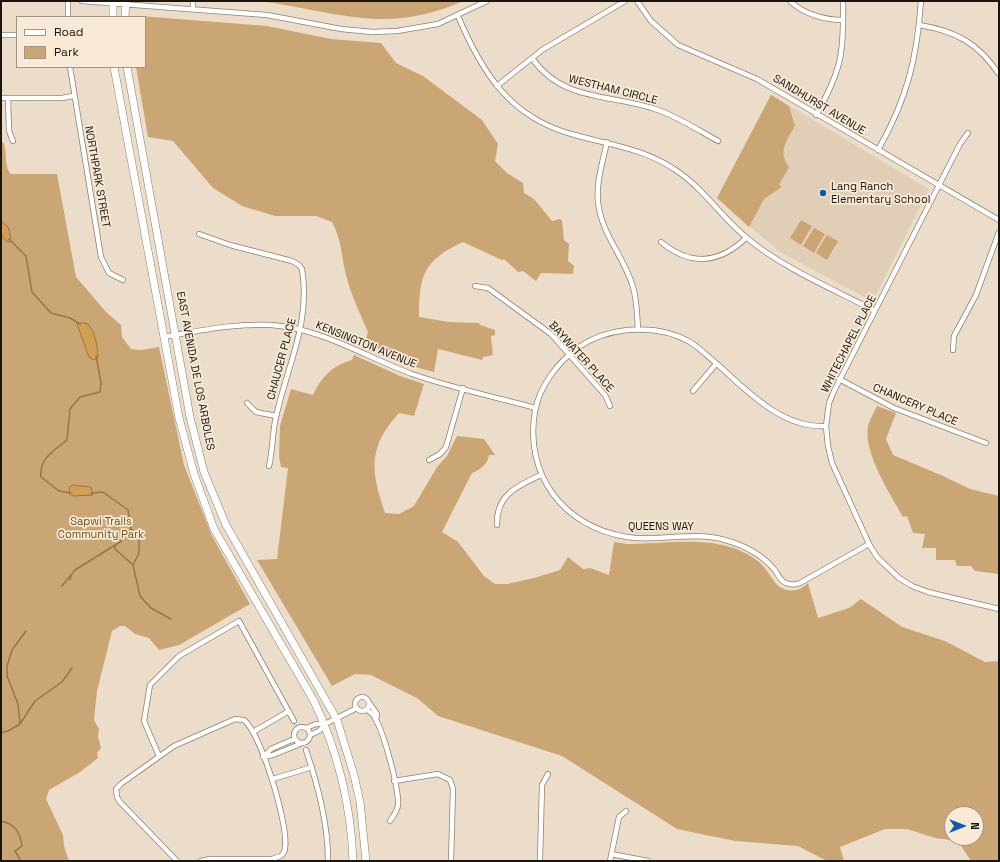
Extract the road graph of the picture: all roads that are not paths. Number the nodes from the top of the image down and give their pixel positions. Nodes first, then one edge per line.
1 (68, 1) edge
2 (82, 1) edge
3 (193, 1) edge
4 (487, 1) edge
5 (625, 1) edge
6 (637, 1) edge
7 (790, 1) edge
8 (843, 1) edge
9 (921, 1) edge
10 (113, 2) edge
11 (125, 2) edge
12 (193, 8) junction
13 (68, 16) edge
14 (113, 16) edge
15 (125, 16) edge
16 (458, 16) junction
17 (843, 20) junction
18 (919, 25) junction
19 (16, 34) edge
20 (1, 35) edge
21 (532, 58) junction
22 (70, 68) edge
23 (114, 68) edge
24 (127, 68) edge
25 (999, 74) edge
26 (497, 86) junction
27 (73, 96) junction
28 (1, 98) edge
29 (8, 98) junction
30 (816, 114) junction
31 (968, 133) dead end
32 (13, 141) dead end
33 (718, 141) dead end
34 (607, 142) junction
35 (878, 150) junction
36 (939, 185) junction
37 (999, 220) edge
38 (999, 232) edge
39 (199, 234) dead end
40 (746, 238) junction
41 (661, 242) dead end
42 (124, 280) dead end
43 (475, 286) dead end
44 (875, 311) junction
45 (638, 329) junction
46 (300, 330) junction
47 (176, 335) junction
48 (163, 337) junction
49 (952, 350) dead end
50 (569, 354) junction
51 (716, 364) junction
52 (839, 379) junction
53 (463, 388) junction
54 (693, 391) dead end
55 (247, 403) dead end
56 (610, 406) dead end
57 (536, 408) junction
58 (276, 416) junction
59 (826, 426) junction
60 (986, 443) dead end
61 (429, 460) dead end
62 (269, 466) dead end
63 (541, 475) junction
64 (497, 525) dead end
65 (869, 544) junction
66 (999, 609) edge
67 (370, 704) junction
68 (357, 708) junction
69 (367, 710) junction
70 (289, 711) junction
71 (336, 720) junction
72 (376, 720) junction
73 (294, 721) dead end
74 (325, 724) junction
75 (306, 728) junction
76 (253, 732) junction
77 (310, 735) junction
78 (294, 739) junction
79 (300, 744) junction
80 (306, 750) dead end
81 (159, 756) junction
82 (263, 757) junction
83 (312, 767) junction
84 (548, 774) dead end
85 (273, 780) junction
86 (394, 782) junction
87 (626, 811) dead end
88 (390, 822) dead end
89 (611, 854) junction
90 (241, 860) edge
91 (177, 861) edge
92 (202, 861) edge
93 (328, 861) edge
94 (354, 861) edge
95 (366, 861) edge
96 (451, 861) edge
97 (540, 861) edge
98 (610, 861) edge
99 (648, 861) edge

1 - 13 street
2 - 10 street
3 - 12 street
4 - 16 street
5 - 21 street
6 - 30 street, SANDHURST AVENUE
7 - 17 street
8 - 17 street
9 - 18 street
10 - 11 street
10 - 14 main road
11 - 12 street
11 - 15 main road
12 - 16 street
16 - 26 street
17 - 30 street
18 - 25 street
18 - 35 street
19 - 20 street
21 - 26 street
21 - 33 street, WESTHAM CIRCLE
22 - 27 street, NORTHPARK STREET
23 - 48 main road, EAST AVENIDA DE LOS ARBOLES
24 - 47 main road, EAST AVENIDA DE LOS ARBOLES
26 - 34 street
27 - 29 street
27 - 42 street, NORTHPARK STREET
28 - 29 street
29 - 32 street
30 - 35 street, SANDHURST AVENUE
31 - 36 street, WHITECHAPEL PLACE
34 - 40 street
34 - 45 street
35 - 36 street, SANDHURST AVENUE
36 - 37 street, SANDHURST AVENUE
36 - 44 street, WHITECHAPEL PLACE
38 - 49 street
39 - 46 street, CHAUCER PLACE
40 - 41 street
40 - 44 street
43 - 50 street, BAYWATER PLACE
44 - 52 street, WHITECHAPEL PLACE
45 - 50 street, QUEENS WAY
45 - 51 street, QUEENS WAY
46 - 47 street, KENSINGTON AVENUE
46 - 53 street, KENSINGTON AVENUE
46 - 58 street, CHAUCER PLACE
47 - 48 street, KENSINGTON AVENUE
47 - 71 main road, EAST AVENIDA DE LOS ARBOLES
48 - 74 main road, EAST AVENIDA DE LOS ARBOLES
50 - 56 street, BAYWATER PLACE
50 - 57 street, QUEENS WAY
51 - 54 street
51 - 59 street, QUEENS WAY
52 - 59 street, WHITECHAPEL PLACE
52 - 60 street, CHANCERY PLACE
53 - 57 street, KENSINGTON AVENUE
53 - 61 street
55 - 58 street
57 - 63 street, QUEENS WAY
58 - 62 street, CHAUCER PLACE
59 - 65 street, WHITECHAPEL PLACE
63 - 64 street
63 - 65 street, QUEENS WAY
65 - 66 street, WHITECHAPEL PLACE
67 - 68 street
67 - 69 street
67 - 72 street
68 - 69 street
68 - 71 street
69 - 72 street
70 - 73 street
70 - 76 street
70 - 81 street
71 - 74 street
71 - 95 main road, EAST AVENIDA DE LOS ARBOLES
72 - 86 street
74 - 75 street
74 - 77 street
74 - 94 main road, EAST AVENIDA DE LOS ARBOLES
75 - 77 street
75 - 78 street
76 - 81 street
76 - 82 street
77 - 79 street
78 - 79 street
78 - 82 street
79 - 82 street
80 - 83 street
81 - 91 street
82 - 85 street
83 - 85 street
83 - 93 street
84 - 97 street
85 - 90 street
86 - 88 street
86 - 96 street
87 - 89 street
89 - 98 street
89 - 99 street
90 - 92 street

